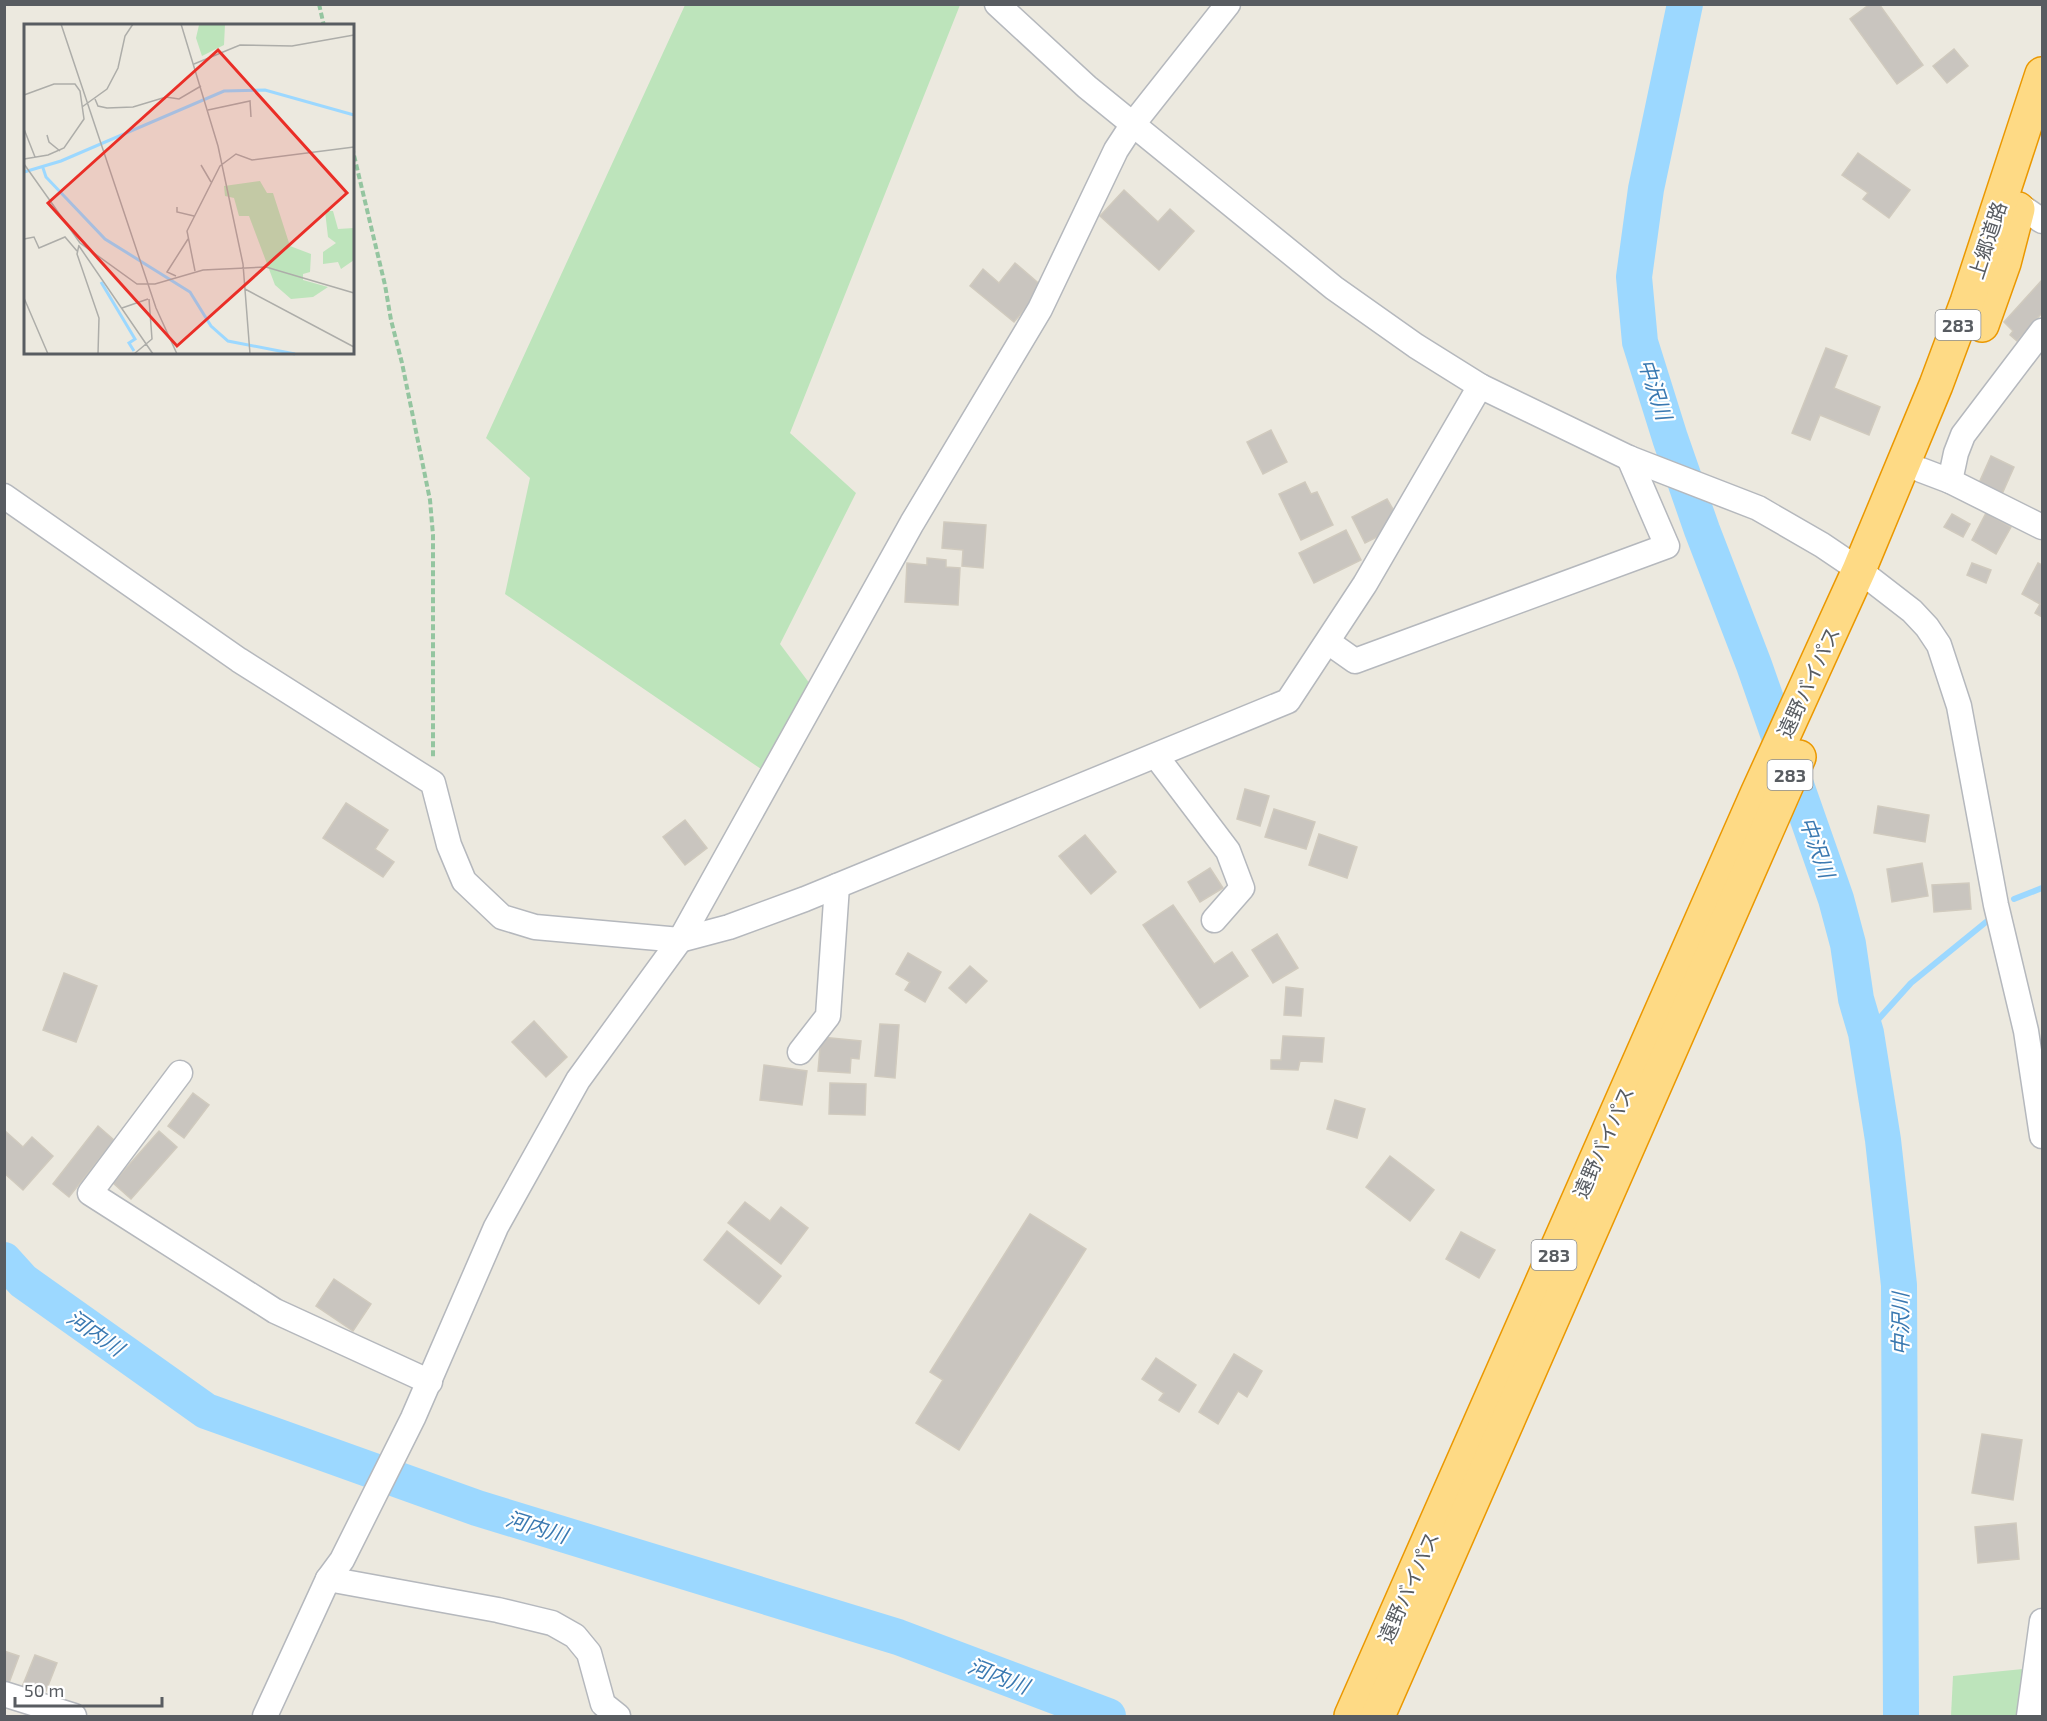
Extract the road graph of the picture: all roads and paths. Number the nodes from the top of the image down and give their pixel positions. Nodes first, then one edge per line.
1 (319, 4) edge
2 (997, 4) edge
3 (1228, 4) edge
4 (324, 24) edge
5 (2043, 74) edge
6 (1133, 124) junction
7 (2043, 125) edge
8 (354, 155) edge
9 (2031, 213) edge
10 (2043, 331) edge
11 (1480, 386) junction
12 (1629, 458) junction
13 (1936, 476) junction
14 (4, 496) edge
15 (2043, 527) edge
16 (1866, 576) junction
17 (1328, 642) junction
18 (1807, 710) junction
19 (1156, 756) junction
20 (433, 783) junction
21 (837, 886) junction
22 (1214, 920) dead end
23 (680, 940) junction
24 (800, 1052) dead end
25 (180, 1073) dead end
26 (2043, 1136) edge
27 (430, 1382) junction
28 (335, 1569) junction
29 (1425, 1579) junction
30 (2043, 1621) edge
31 (4, 1694) edge
32 (74, 1716) edge
33 (265, 1716) edge
34 (618, 1716) edge
35 (1351, 1716) edge
36 (1378, 1716) edge
37 (2029, 1716) edge

1 - 4 path
2 - 6 street
3 - 6 street
5 - 16 highway, 上郷道路 / 283
6 - 11 street
6 - 23 street
7 - 9 highway, 上郷道路 / 283
8 - 20 path
9 - 13 highway, 上郷道路 / 283
10 - 13 street
11 - 12 street
11 - 17 street
12 - 16 street
12 - 17 street
13 - 15 street
13 - 16 highway, 上郷道路 / 283
14 - 20 street
16 - 18 highway, 遠野バイパス / 283
16 - 26 street
17 - 19 street
18 - 29 highway, 遠野バイパス / 283
18 - 29 highway, 遠野バイパス / 283
19 - 21 street
19 - 22 street
20 - 23 street
21 - 23 street
21 - 24 street
23 - 27 street
25 - 27 street
27 - 28 street
28 - 33 street
28 - 34 street
29 - 35 highway, 遠野バイパス / 283
29 - 36 highway, 遠野バイパス / 283
30 - 37 street
31 - 32 street

